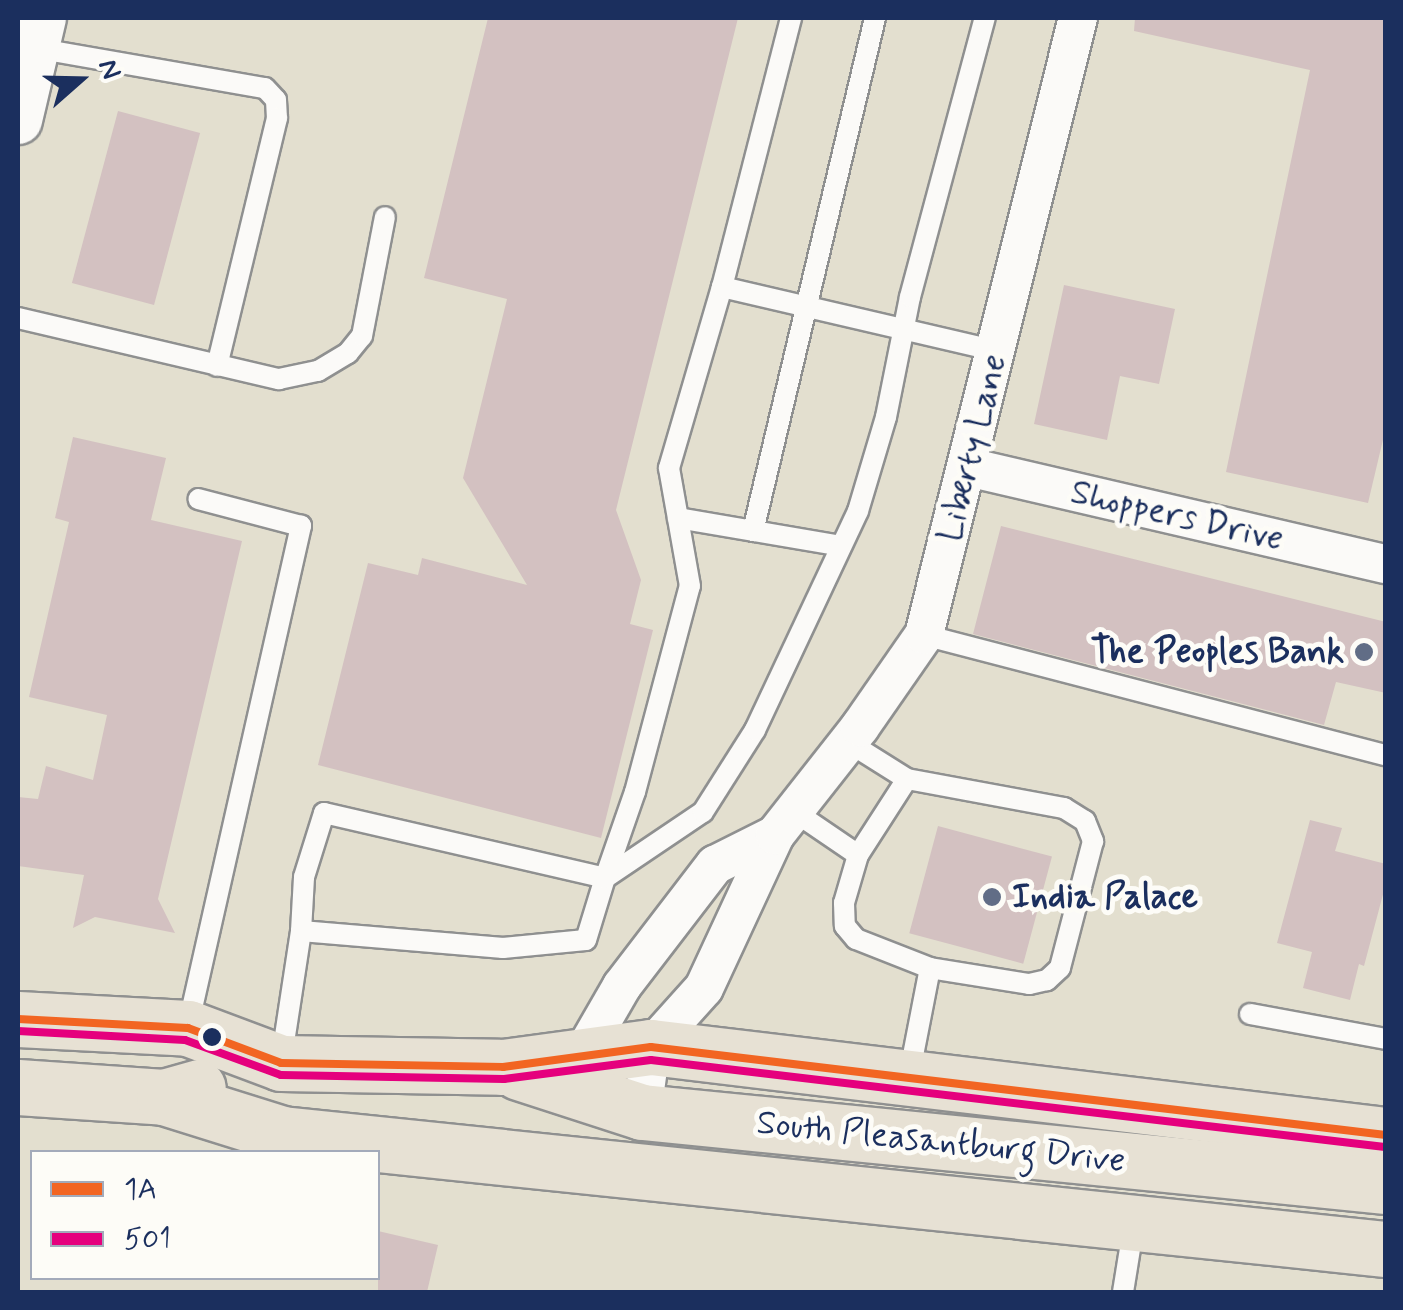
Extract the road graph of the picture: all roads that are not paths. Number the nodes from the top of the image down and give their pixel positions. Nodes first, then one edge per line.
1 (791, 18) edge
2 (875, 18) edge
3 (985, 18) edge
4 (1078, 18) edge
5 (38, 33) edge
6 (18, 120) edge
7 (385, 217) dead end
8 (722, 287) junction
9 (805, 307) junction
10 (18, 318) edge
11 (904, 327) junction
12 (996, 350) junction
13 (217, 366) junction
14 (968, 467) junction
15 (198, 499) dead end
16 (678, 518) junction
17 (752, 531) junction
18 (841, 546) junction
19 (1386, 564) edge
20 (924, 634) junction
21 (848, 742) junction
22 (1386, 755) edge
23 (908, 779) junction
24 (785, 824) junction
25 (858, 855) junction
26 (605, 878) junction
27 (300, 931) junction
28 (930, 968) junction
29 (1250, 1014) dead end
30 (18, 1019) edge
31 (188, 1028) junction
32 (1384, 1033) edge
33 (651, 1047) junction
34 (581, 1056) junction
35 (280, 1063) junction
36 (503, 1067) junction
37 (908, 1078) junction
38 (18, 1087) edge
39 (164, 1097) junction
40 (642, 1112) junction
41 (1386, 1135) edge
42 (1386, 1186) edge
43 (1134, 1222) junction
44 (1386, 1249) edge
45 (1124, 1292) edge

1 - 8 lane
2 - 9 lane
3 - 11 lane
4 - 12 street, Liberty Lane
5 - 6 street
5 - 13 lane
7 - 13 lane
8 - 9 lane
8 - 16 lane
9 - 11 lane
9 - 17 lane
10 - 13 lane
11 - 12 lane
11 - 18 lane
12 - 14 street, Liberty Lane
14 - 19 street, Shoppers Drive
14 - 20 street, Liberty Lane
15 - 31 lane
16 - 17 lane
16 - 26 lane
17 - 18 lane
18 - 26 lane
20 - 21 street, Liberty Lane
20 - 22 lane
21 - 23 lane
21 - 24 street, Liberty Lane
23 - 25 lane
23 - 28 lane
24 - 25 lane
24 - 33 street, Liberty Lane
24 - 34 street, Liberty Lane
25 - 28 lane
26 - 27 lane
26 - 27 lane
27 - 35 lane
28 - 37 lane
29 - 32 lane
30 - 31 main road
31 - 35 main road
33 - 34 main road, South Pleasantburg Drive
33 - 37 main road, South Pleasantburg Drive
33 - 40 street
34 - 36 main road, South Pleasantburg Drive
35 - 36 main road
35 - 39 main road
36 - 40 main road, South Pleasantburg Drive
37 - 41 main road, South Pleasantburg Drive
38 - 39 main road
39 - 43 main road
40 - 42 main road, South Pleasantburg Drive
43 - 44 main road
43 - 45 lane

